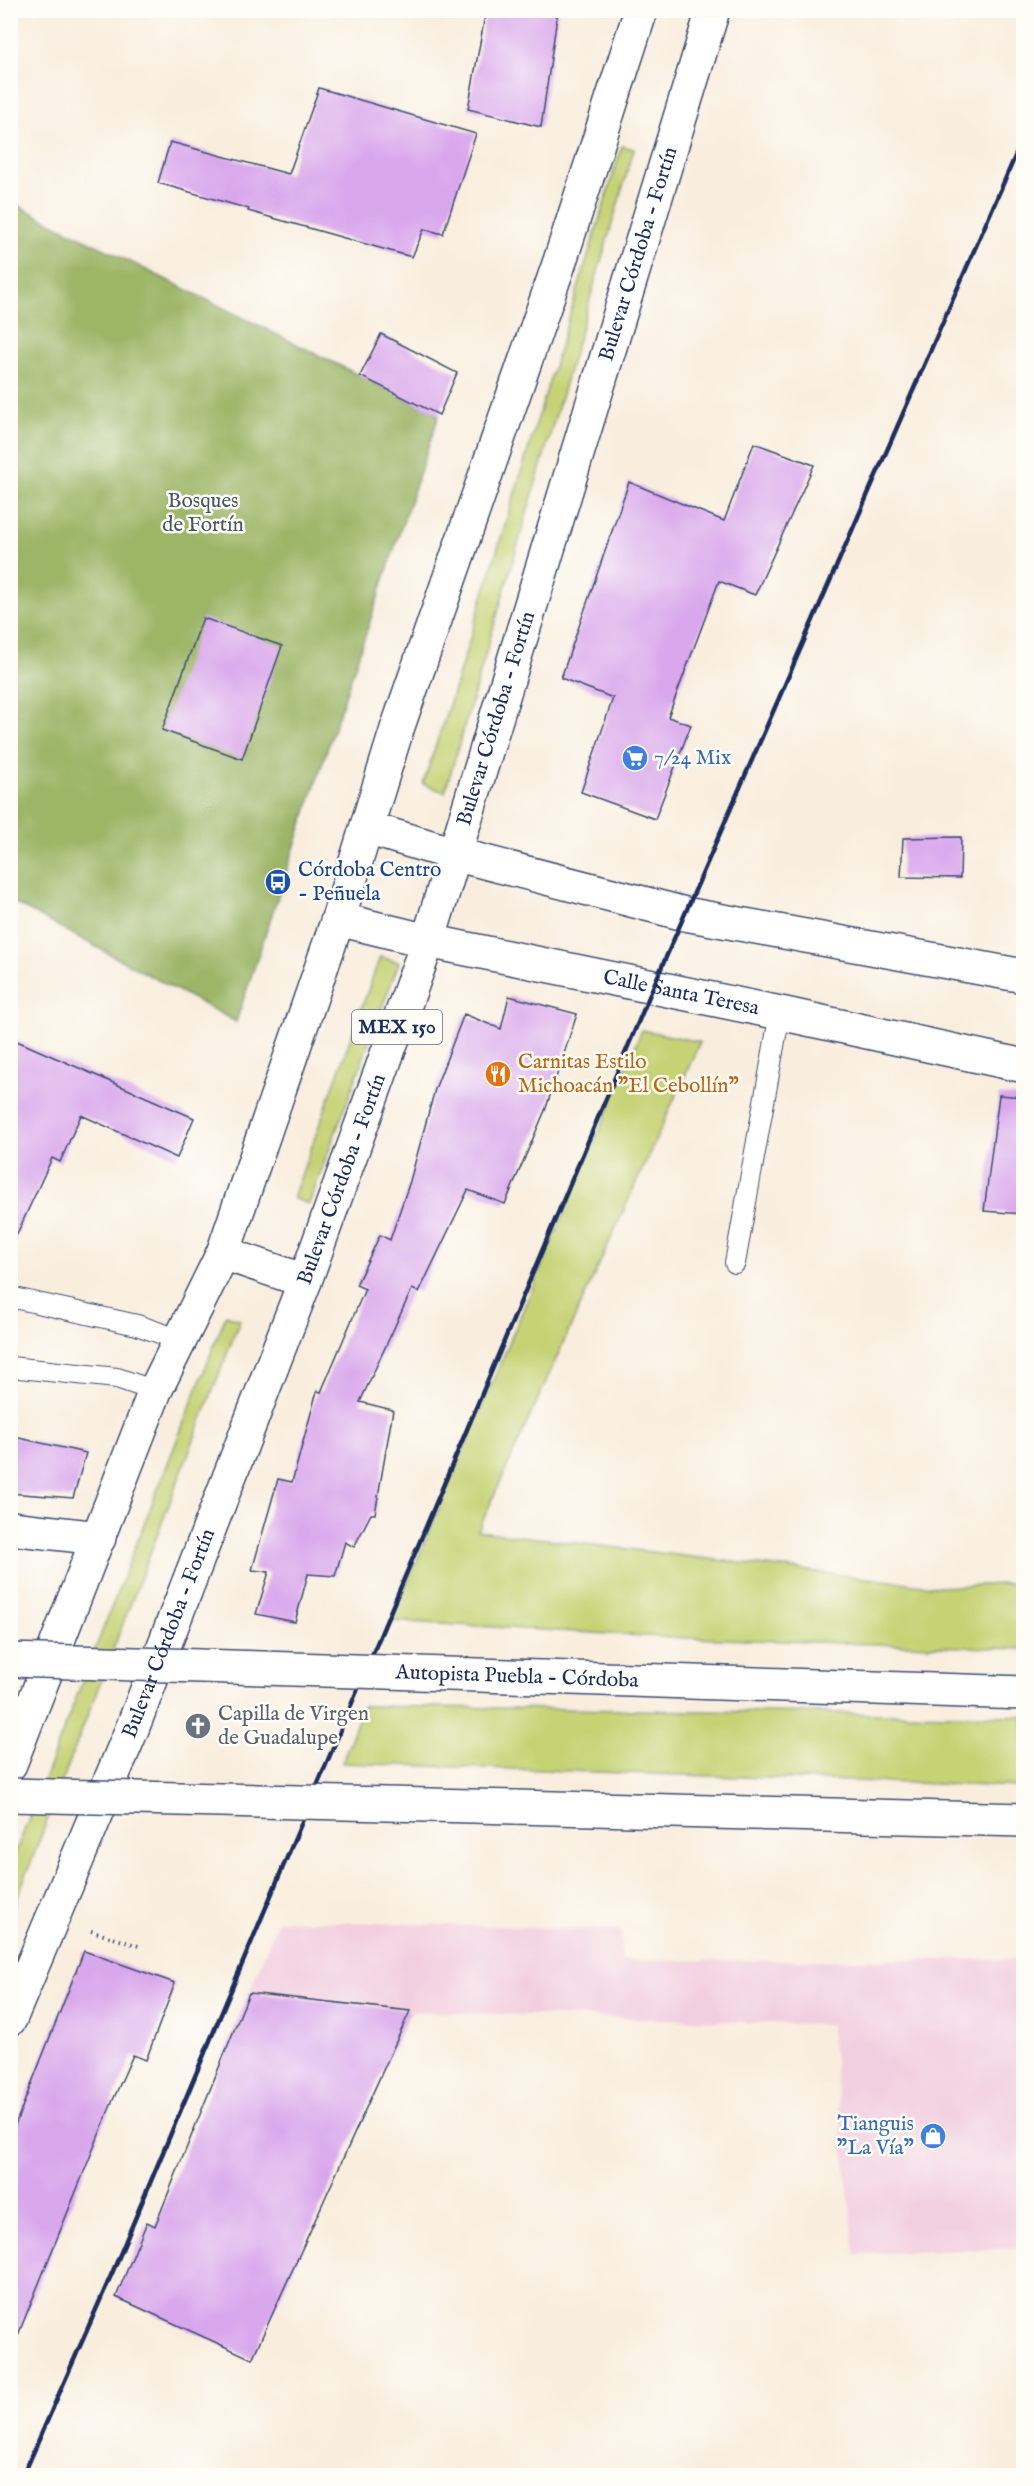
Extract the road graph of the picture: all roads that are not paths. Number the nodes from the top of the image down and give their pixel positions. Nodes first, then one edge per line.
1 (641, 10) edge
2 (713, 10) edge
3 (367, 828) junction
4 (454, 855) junction
5 (338, 919) junction
6 (428, 941) junction
7 (1023, 976) edge
8 (780, 1013) junction
9 (1023, 1066) edge
10 (223, 1253) junction
11 (735, 1263) dead end
12 (305, 1281) junction
13 (10, 1297) edge
14 (180, 1340) junction
15 (10, 1367) edge
16 (155, 1391) junction
17 (10, 1528) edge
18 (99, 1538) junction
19 (10, 1660) edge
20 (1023, 1694) edge
21 (10, 1764) edge
22 (10, 1795) edge
23 (1023, 1820) edge
24 (10, 2019) edge

1 - 3 main road
2 - 4 main road, Bulevar Córdoba - Fortín / MEX 150
3 - 4 main road
3 - 5 main road
4 - 6 main road, Bulevar Córdoba - Fortín / MEX 150
4 - 7 main road
5 - 6 main road, Calle Santa Teresa
5 - 10 main road
6 - 8 main road, Calle Santa Teresa
6 - 12 main road, Bulevar Córdoba - Fortín / MEX 150
8 - 9 main road, Calle Santa Teresa
8 - 11 lane
10 - 12 main road
10 - 14 main road
12 - 24 main road, Bulevar Córdoba - Fortín / MEX 150
13 - 14 lane
14 - 16 main road
15 - 16 lane
16 - 18 main road
17 - 18 main road
18 - 21 main road
19 - 20 main road, Autopista Puebla - Córdoba, bridge
22 - 23 main road, bridge

